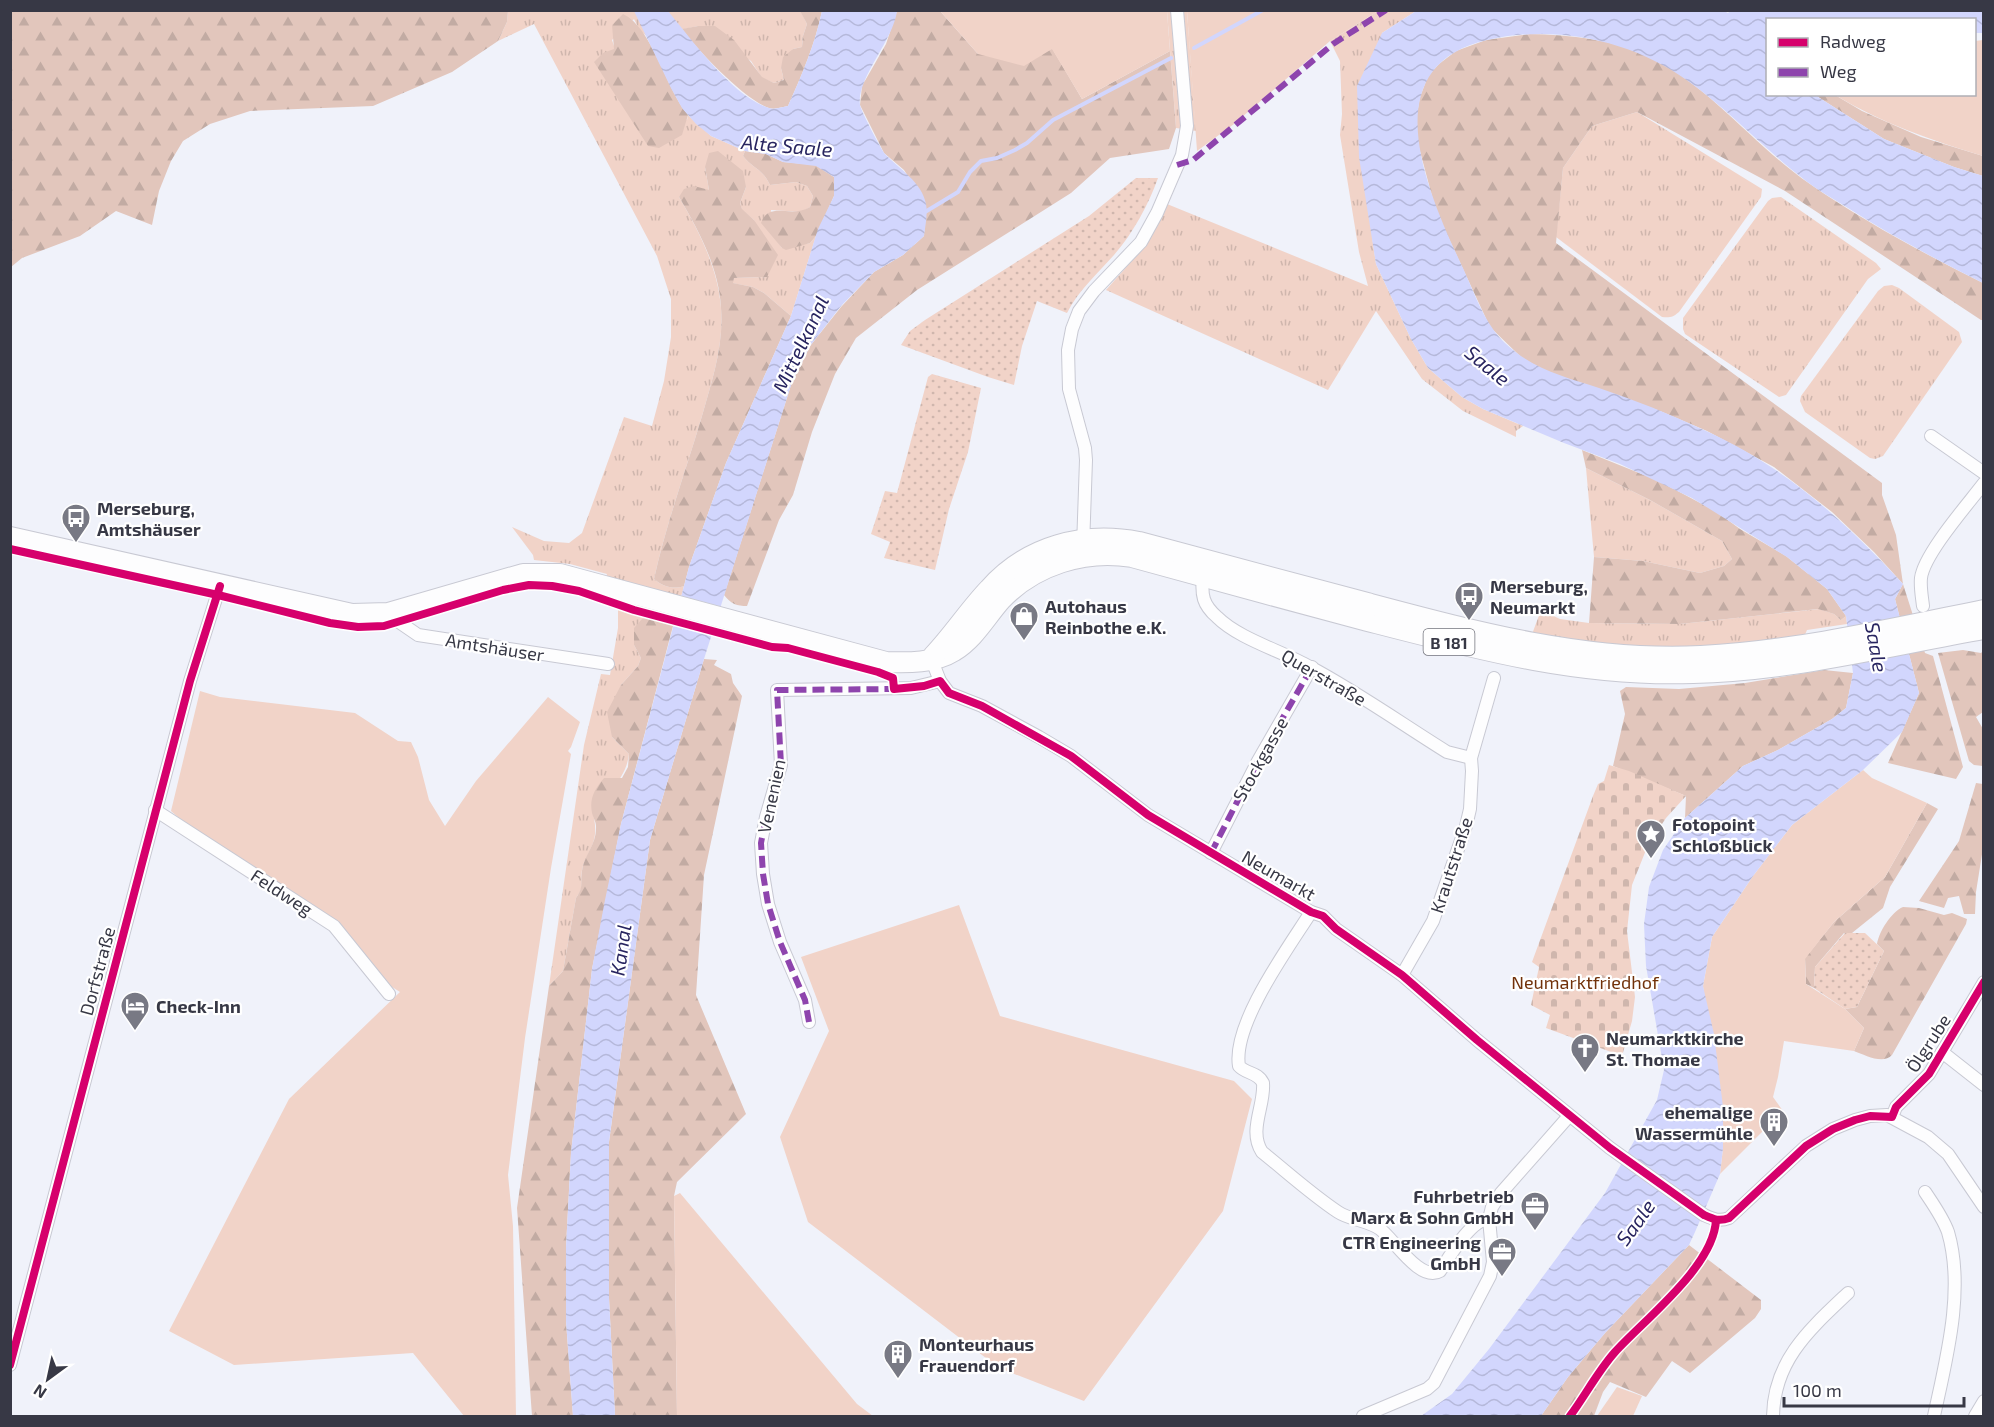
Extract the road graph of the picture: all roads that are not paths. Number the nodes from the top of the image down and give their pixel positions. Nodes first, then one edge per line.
1 (1178, 10) edge
2 (1931, 436) dead end
3 (1983, 474) edge
4 (1983, 483) edge
5 (10, 537) edge
6 (1083, 548) junction
7 (1203, 577) junction
8 (220, 586) junction
9 (1923, 606) dead end
10 (1983, 610) edge
11 (395, 611) junction
12 (1950, 626) junction
13 (1983, 629) edge
14 (1820, 650) junction
15 (931, 658) junction
16 (608, 664) dead end
17 (1312, 667) junction
18 (1494, 678) dead end
19 (940, 681) junction
20 (1471, 758) junction
21 (156, 810) junction
22 (1211, 853) junction
23 (1311, 912) junction
24 (1402, 975) junction
25 (1983, 982) edge
26 (389, 994) dead end
27 (809, 1022) dead end
28 (1942, 1052) junction
29 (1983, 1086) edge
30 (1569, 1116) junction
31 (1892, 1117) junction
32 (1925, 1192) dead end
33 (1983, 1208) edge
34 (1489, 1219) junction
35 (1848, 1293) dead end
36 (10, 1365) edge
37 (1983, 1401) edge
38 (1363, 1416) edge
39 (1773, 1416) edge
40 (1934, 1416) edge
41 (1975, 1416) edge

1 - 6 street
2 - 3 street
4 - 9 street
5 - 8 main road
6 - 7 main road, B 181
6 - 14 main road, B 181
6 - 15 main road, B 181
7 - 14 main road, B 181
7 - 17 street, Querstraße
8 - 11 main road
8 - 21 street, Dorfstraße
10 - 12 main road, B 181
11 - 15 main road
11 - 16 street, Amtshäuser
12 - 13 main road, B 181
12 - 14 main road, B 181
15 - 19 street
17 - 20 street, Querstraße
17 - 22 street, Stockgasse
18 - 20 street, Krautstraße
19 - 22 street, Neumarkt
19 - 27 street, Venenien
20 - 24 street, Krautstraße
21 - 26 street, Feldweg
21 - 36 street, Dorfstraße
22 - 23 street, Neumarkt
23 - 24 street, Neumarkt
23 - 34 street
24 - 30 street, Neumarkt
25 - 28 street, Ölgrube
28 - 29 street
28 - 31 street, Ölgrube
30 - 31 street, Neumarkt
30 - 34 street
31 - 33 street
32 - 40 street
34 - 38 street
35 - 39 street
37 - 41 street

